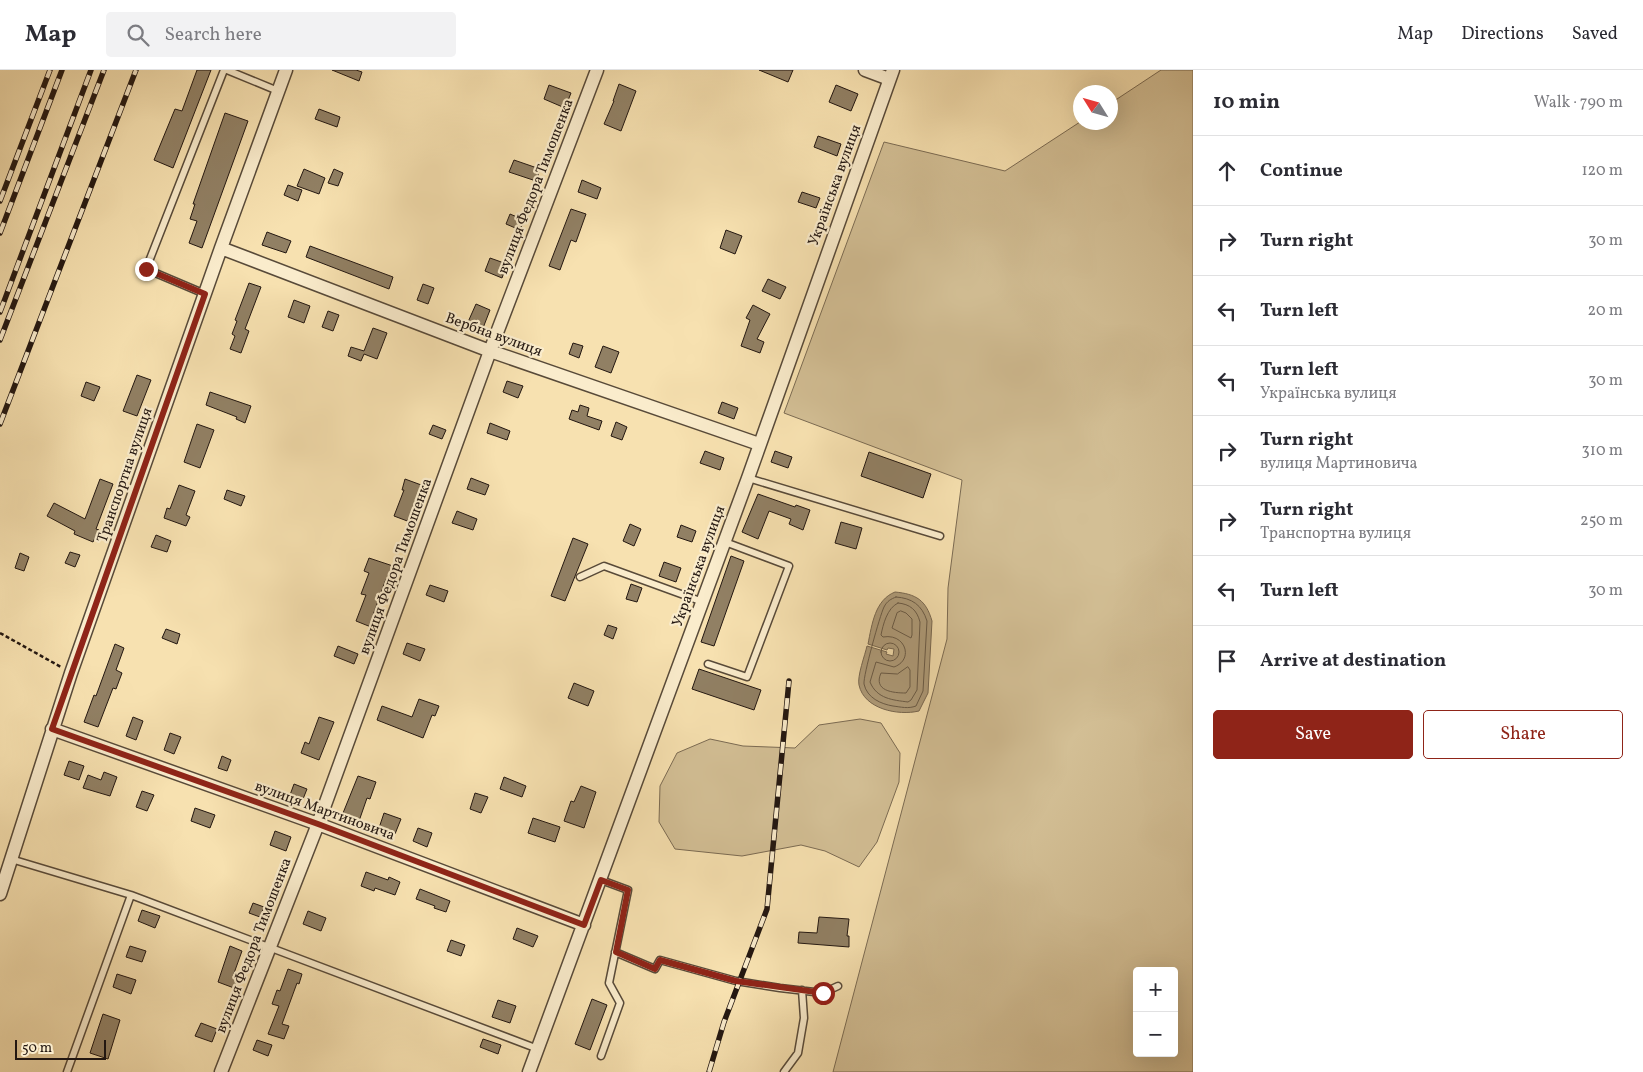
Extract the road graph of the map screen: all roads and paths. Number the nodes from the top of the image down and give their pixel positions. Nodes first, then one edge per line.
1 (226, 70) edge
2 (286, 70) edge
3 (597, 70) edge
4 (864, 70) edge
5 (891, 75) edge
6 (278, 91) junction
7 (221, 248) junction
8 (205, 294) junction
9 (490, 351) junction
10 (759, 444) junction
11 (748, 478) junction
12 (940, 536) dead end
13 (725, 542) junction
14 (580, 577) dead end
15 (703, 602) junction
16 (0, 633) edge
17 (708, 664) dead end
18 (71, 673) junction
19 (52, 729) junction
20 (318, 824) junction
21 (11, 859) junction
22 (601, 880) junction
23 (0, 894) edge
24 (131, 895) junction
25 (584, 925) junction
26 (270, 949) junction
27 (616, 952) junction
28 (838, 986) dead end
29 (802, 990) junction
30 (538, 1049) junction
31 (601, 1056) dead end
32 (67, 1072) edge
33 (221, 1072) edge
34 (530, 1072) edge
35 (784, 1072) edge

1 - 6 lane
1 - 8 lane
2 - 6 street, Транспортна вулиця
3 - 9 street, вулиця Федора Тимошенка
4 - 5 street
5 - 10 street, Українська вулиця
6 - 7 street, Транспортна вулиця
7 - 8 street, Транспортна вулиця
7 - 9 street, Вербна вулиця
8 - 18 street, Транспортна вулиця
9 - 10 street, Вербна вулиця
9 - 20 street, вулиця Федора Тимошенка
10 - 11 street, Українська вулиця
11 - 12 lane
11 - 13 street, Українська вулиця
13 - 15 street, Українська вулиця
13 - 17 lane
14 - 15 lane
15 - 22 street, Українська вулиця
16 - 18 path
18 - 19 street, Транспортна вулиця
19 - 20 street, вулиця Мартиновича
19 - 21 street, Транспортна вулиця
20 - 25 street, вулиця Мартиновича
20 - 26 street, вулиця Федора Тимошенка
21 - 23 street, Транспортна вулиця
21 - 24 lane
22 - 25 street, Українська вулиця
22 - 27 lane
24 - 26 lane
24 - 32 lane
25 - 30 street, Українська вулиця
26 - 30 lane
26 - 33 street, вулиця Федора Тимошенка
27 - 29 lane
27 - 31 lane
28 - 29 lane
29 - 35 lane
30 - 34 street, Українська вулиця

